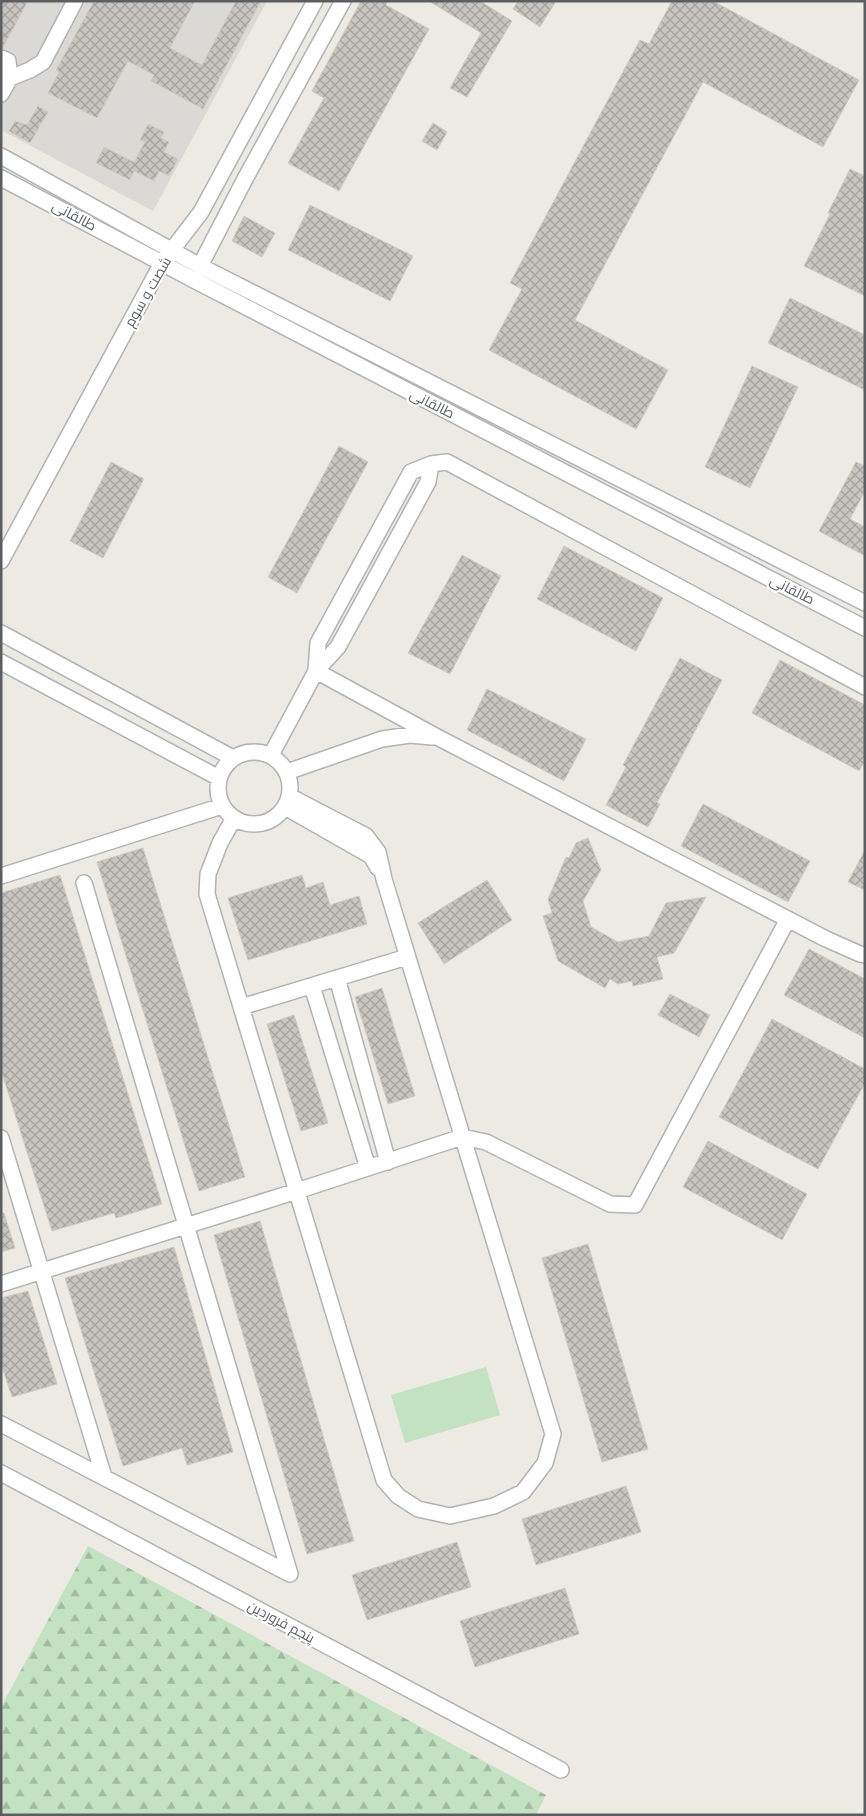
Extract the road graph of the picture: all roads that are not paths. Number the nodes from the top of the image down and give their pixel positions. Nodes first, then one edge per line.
1 (74, 1) edge
2 (315, 1) edge
3 (343, 1) edge
4 (1, 58) edge
5 (10, 78) junction
6 (1, 94) edge
7 (1, 156) edge
8 (1, 178) edge
9 (172, 251) junction
10 (162, 263) junction
11 (200, 266) junction
12 (1, 561) edge
13 (865, 603) edge
14 (865, 628) edge
15 (1, 633) edge
16 (1, 662) edge
17 (316, 671) junction
18 (865, 687) edge
19 (439, 738) junction
20 (271, 755) junction
21 (233, 758) junction
22 (287, 772) junction
23 (219, 778) junction
24 (287, 802) junction
25 (222, 806) junction
26 (234, 818) junction
27 (1, 876) edge
28 (84, 883) dead end
29 (788, 919) junction
30 (865, 955) edge
31 (407, 957) junction
32 (337, 978) junction
33 (312, 986) junction
34 (241, 1007) junction
35 (462, 1137) junction
36 (1, 1138) edge
37 (388, 1162) junction
38 (368, 1168) junction
39 (297, 1191) junction
40 (186, 1226) junction
41 (42, 1271) junction
42 (1, 1284) edge
43 (1, 1424) edge
44 (1, 1473) edge
45 (104, 1477) junction
46 (561, 1770) dead end

1 - 5 street
2 - 9 street, شصت و سوم
3 - 11 street
4 - 5 street
5 - 6 street
7 - 9 street, طالقانی
8 - 10 street, طالقانی
9 - 10 street, شصت و سوم
9 - 11 street, طالقانی
10 - 12 street, شصت و سوم
10 - 14 street, طالقانی
11 - 13 street, طالقانی
15 - 21 street
16 - 23 street
17 - 18 street
17 - 19 street
17 - 20 street
19 - 22 street
19 - 29 street
20 - 21 street
20 - 22 street
21 - 23 street
22 - 24 street
23 - 25 street
24 - 26 street
24 - 31 street
25 - 26 street
25 - 27 street
26 - 34 street
28 - 40 street
29 - 30 street
29 - 35 street
31 - 32 street
31 - 35 street
32 - 33 street
32 - 37 street
33 - 34 street
33 - 38 street
34 - 39 street
35 - 37 street
35 - 39 street
36 - 41 street
37 - 38 street
38 - 39 street
39 - 40 street
40 - 41 street
40 - 45 street
41 - 42 street
41 - 45 street
43 - 45 street
44 - 46 street, پنجم فروردین

